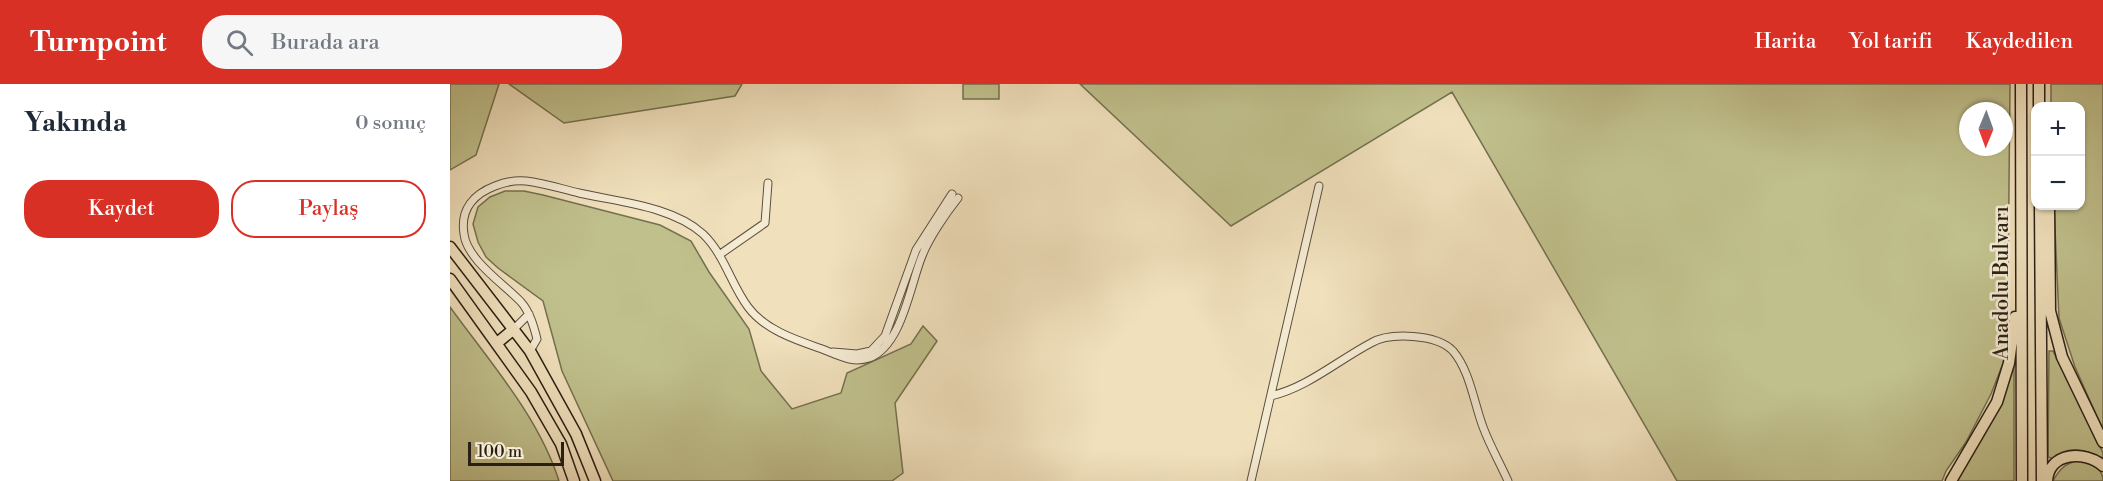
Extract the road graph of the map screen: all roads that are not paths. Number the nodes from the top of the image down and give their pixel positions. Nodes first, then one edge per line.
1 (2021, 84) edge
2 (2039, 84) edge
3 (2039, 102) edge
4 (768, 183) dead end
5 (1319, 186) dead end
6 (955, 196) dead end
7 (2040, 210) edge
8 (2049, 210) edge
9 (450, 248) edge
10 (719, 255) junction
11 (2021, 278) junction
12 (450, 279) edge
13 (529, 314) junction
14 (514, 329) junction
15 (497, 344) junction
16 (530, 351) junction
17 (511, 363) junction
18 (1271, 396) junction
19 (2103, 442) edge
20 (2103, 466) edge
21 (574, 481) edge
22 (595, 481) edge
23 (1251, 481) edge
24 (1508, 481) edge
25 (1952, 481) edge
26 (2022, 481) edge
27 (2042, 481) edge
28 (2047, 481) edge

1 - 11 main road, Anadolu Bulvarı
2 - 3 main road
4 - 10 street
5 - 18 street
6 - 10 street
7 - 27 main road, Anadolu Bulvarı
8 - 19 main road
9 - 14 main road
10 - 13 street
11 - 25 main road
11 - 26 main road, Anadolu Bulvarı
12 - 15 main road
13 - 14 street
13 - 16 street
14 - 15 main road
14 - 16 main road
15 - 17 main road
16 - 17 main road
16 - 22 main road
17 - 21 main road
18 - 23 street
18 - 24 street
20 - 28 main road

